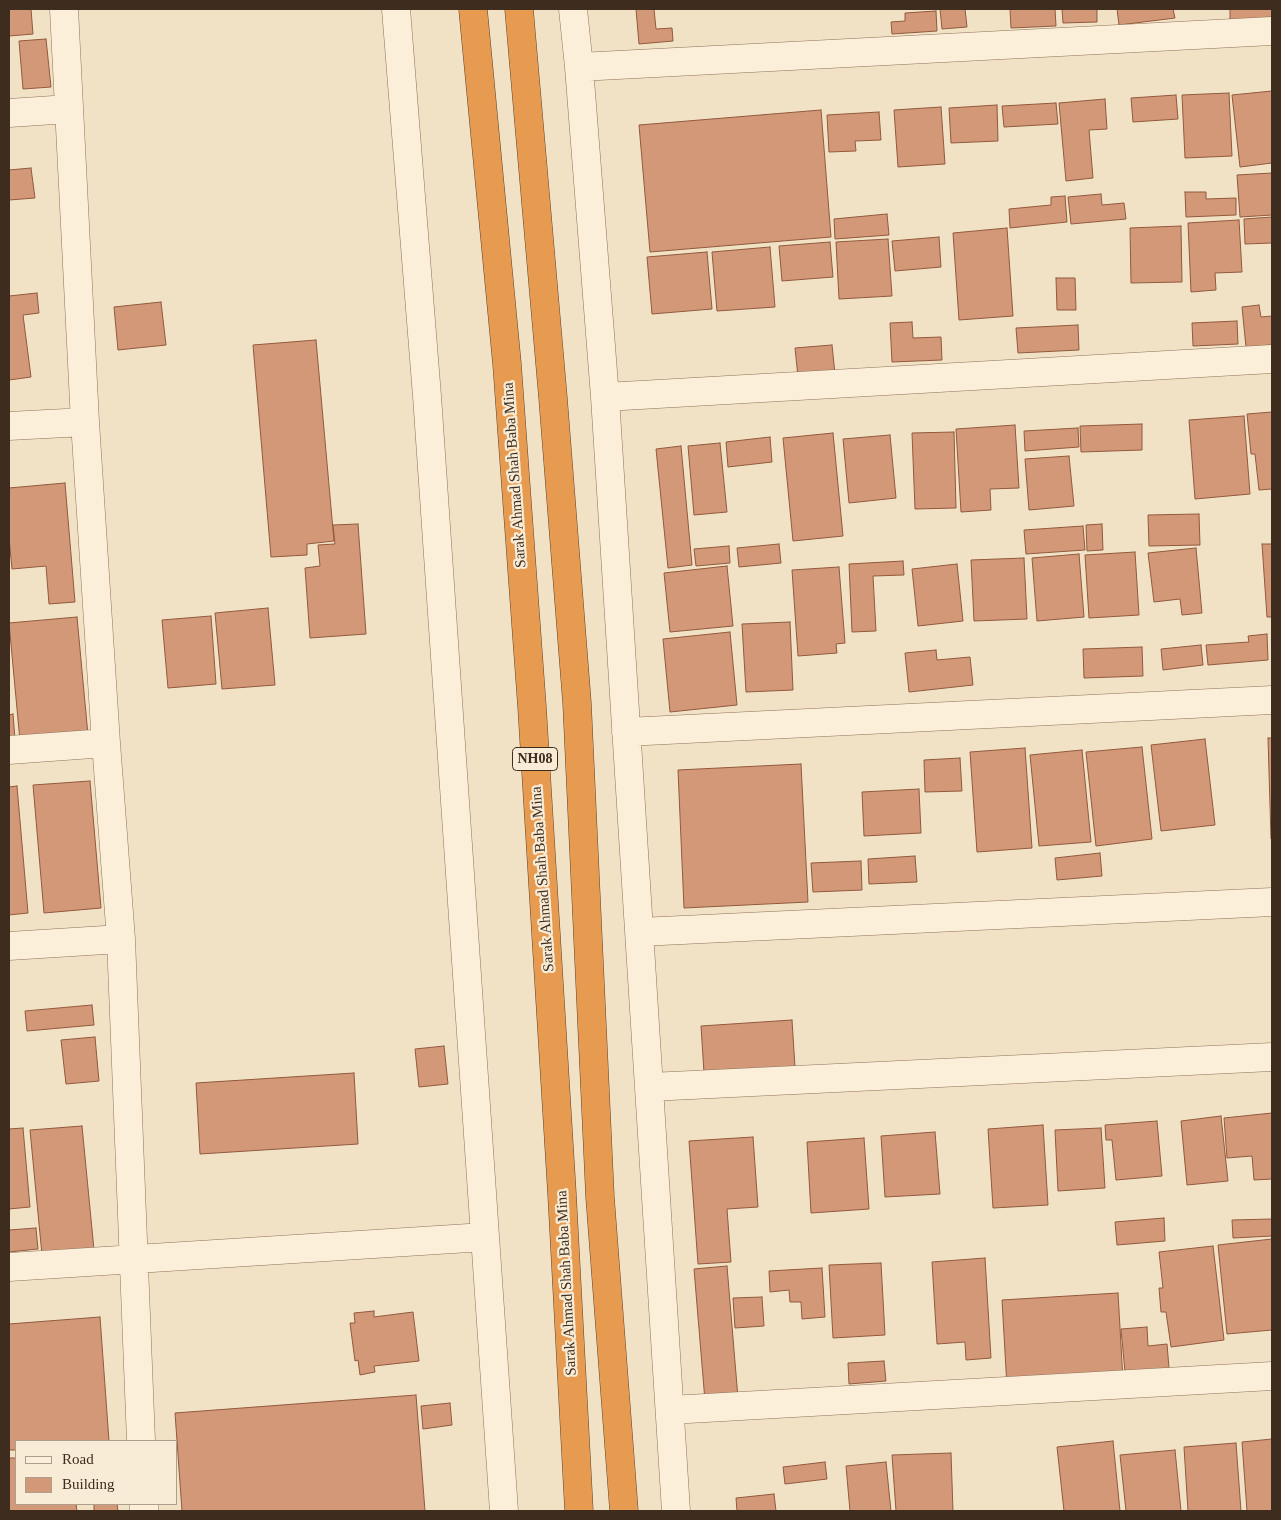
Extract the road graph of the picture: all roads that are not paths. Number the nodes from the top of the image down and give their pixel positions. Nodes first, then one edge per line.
1 (64, 9) edge
2 (396, 9) edge
3 (473, 9) edge
4 (519, 9) edge
5 (573, 9) edge
6 (1272, 31) edge
7 (580, 67) junction
8 (69, 109) junction
9 (9, 113) edge
10 (1272, 359) edge
11 (605, 397) junction
12 (85, 422) junction
13 (9, 426) edge
14 (1272, 700) edge
15 (626, 732) junction
16 (106, 743) junction
17 (9, 750) edge
18 (1272, 902) edge
19 (640, 932) junction
20 (120, 939) junction
21 (9, 946) edge
22 (1272, 1057) edge
23 (650, 1088) junction
24 (485, 1237) junction
25 (135, 1260) junction
26 (9, 1267) edge
27 (1272, 1376) edge
28 (670, 1410) junction
29 (141, 1440) edge
30 (504, 1511) edge
31 (578, 1511) edge
32 (624, 1511) edge
33 (676, 1511) edge

1 - 8 street
2 - 24 street
3 - 31 highway, Sarak Ahmad Shah Baba Mina / NH08
4 - 32 highway, NH08
5 - 7 street
6 - 7 street
7 - 11 street
8 - 9 street
8 - 12 street
10 - 11 street
11 - 15 street
12 - 13 street
12 - 16 street
14 - 15 street
15 - 19 street
16 - 17 street
16 - 20 street
18 - 19 street
19 - 23 street
20 - 21 street
20 - 25 street
22 - 23 street
23 - 28 street
24 - 25 street
24 - 30 street
25 - 26 street
25 - 29 street
27 - 28 street
28 - 33 street

